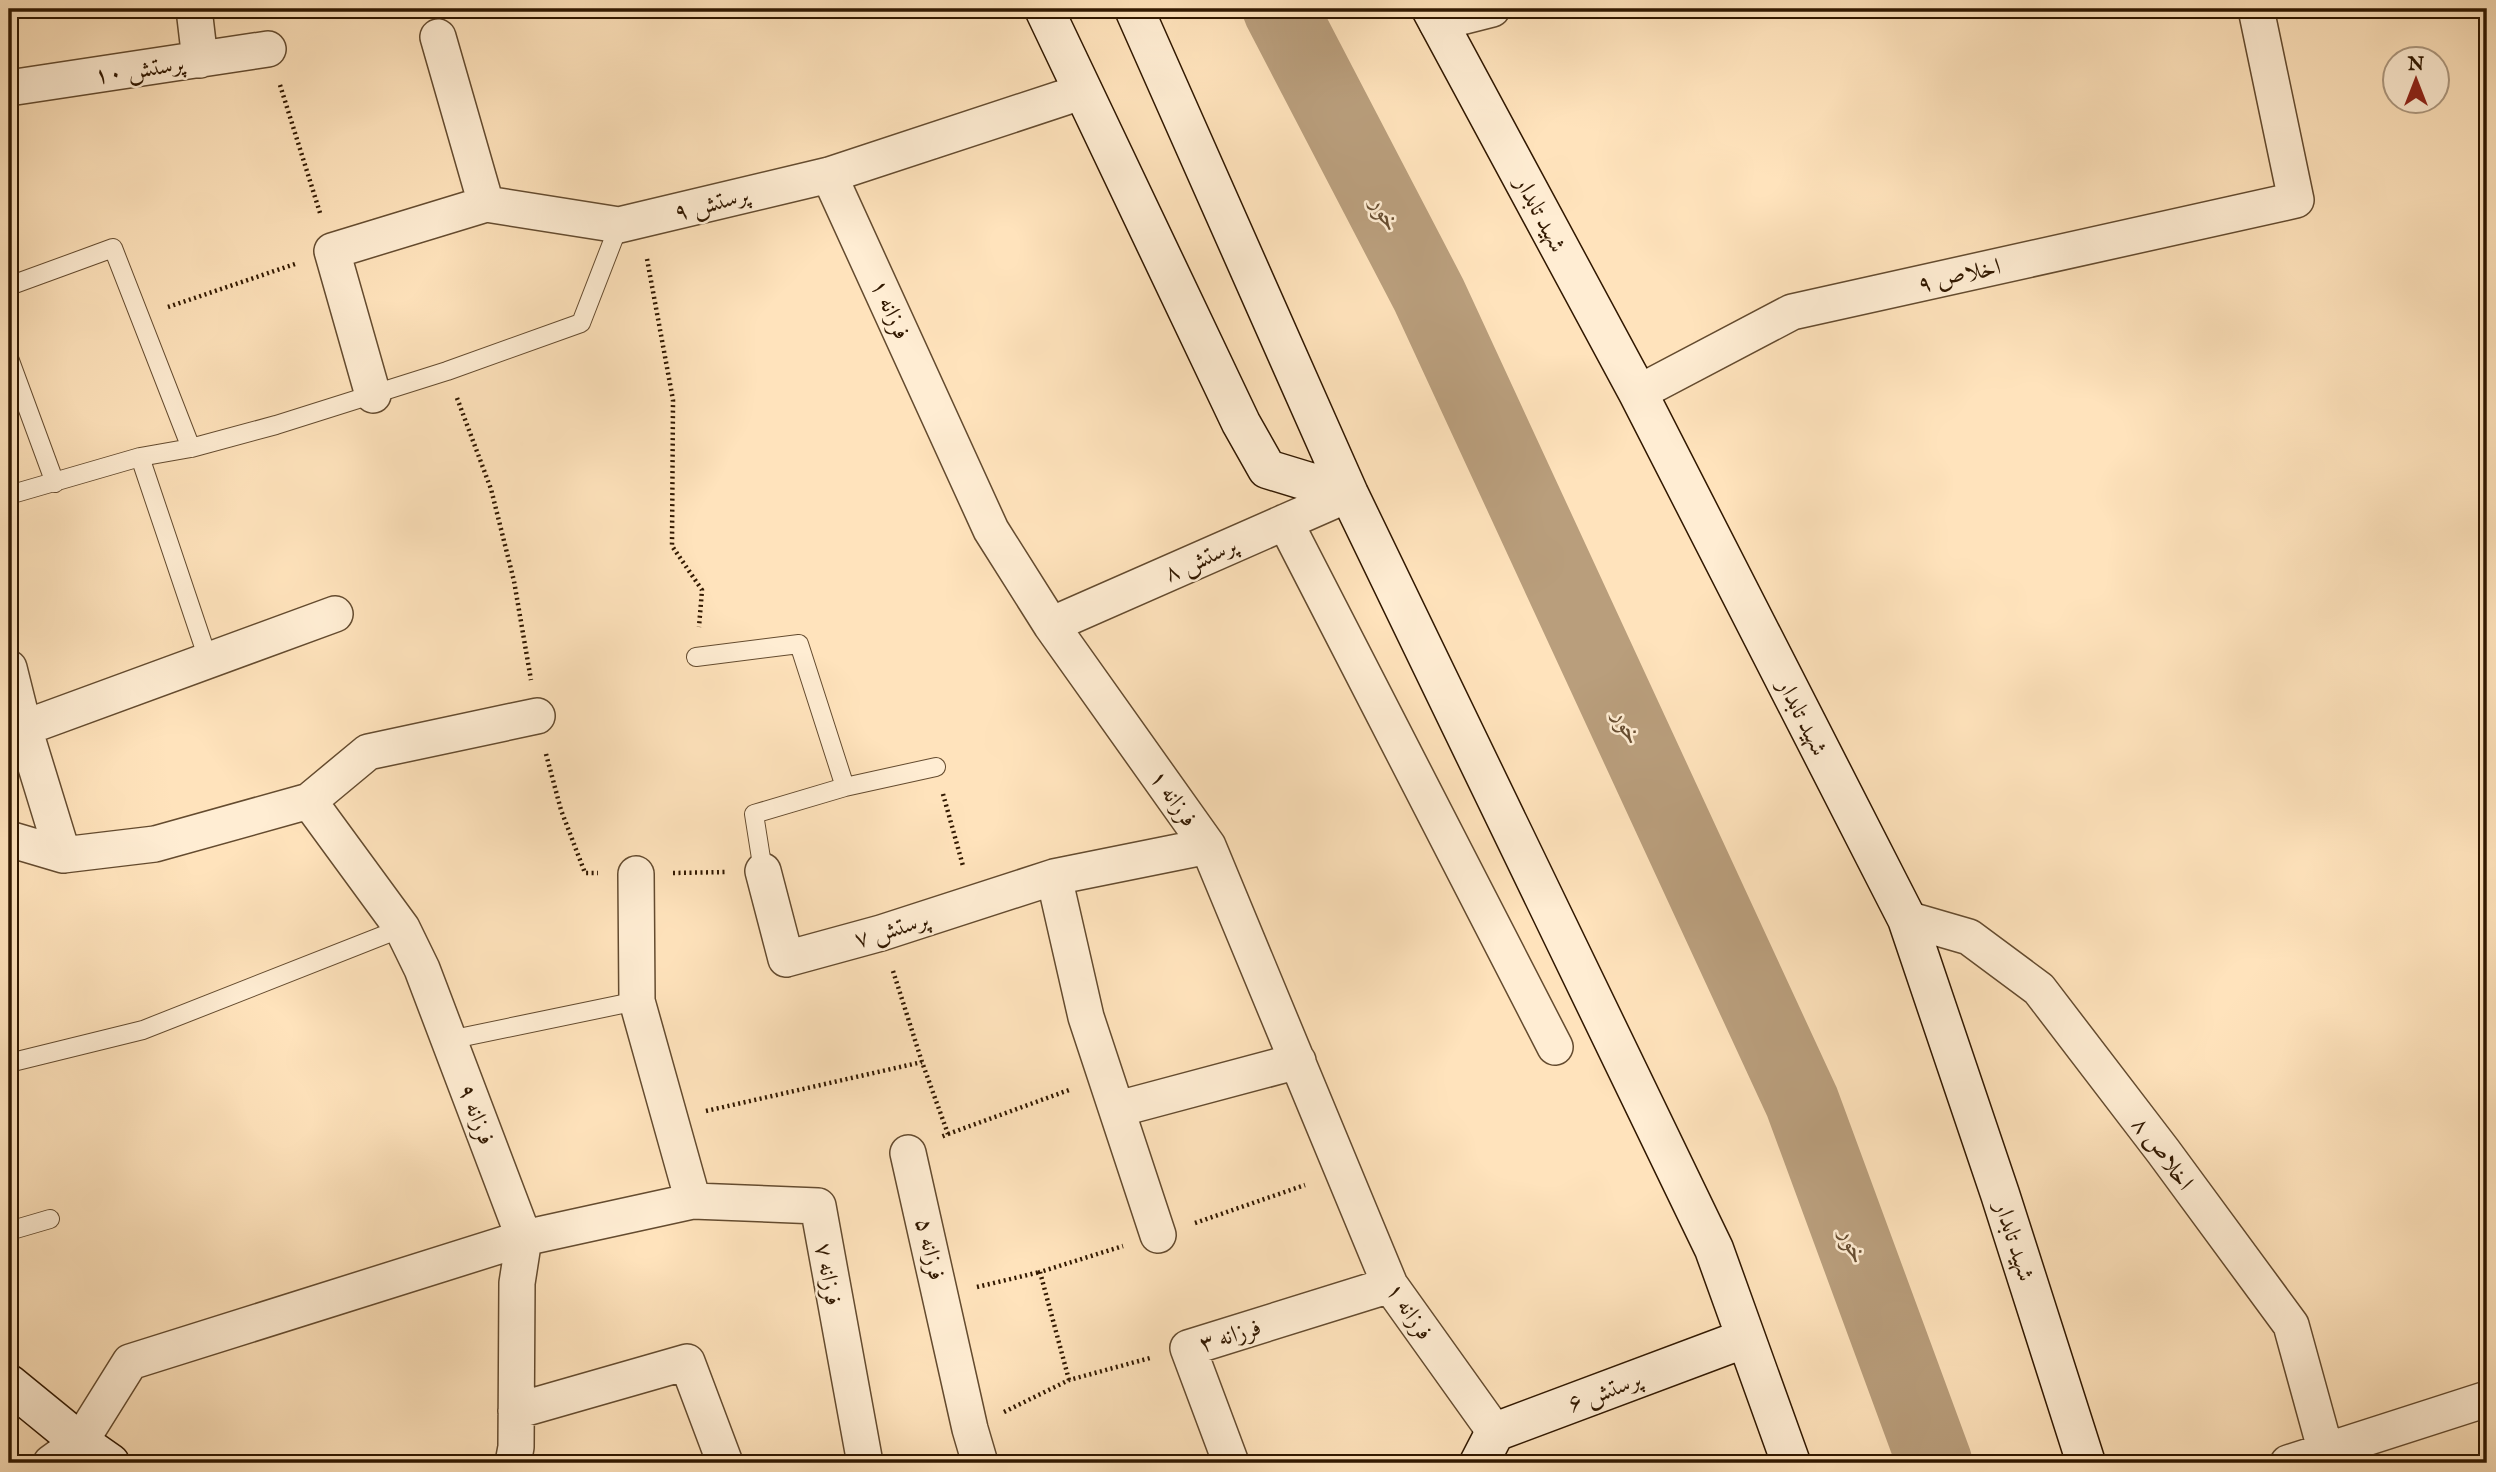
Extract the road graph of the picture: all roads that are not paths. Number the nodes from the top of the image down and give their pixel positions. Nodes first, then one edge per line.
1 (194, 9) edge
2 (1044, 9) edge
3 (1134, 9) edge
4 (1492, 9) edge
5 (2256, 9) edge
6 (1434, 16) edge
7 (438, 37) dead end
8 (268, 50) road end
9 (200, 60) junction
10 (9, 88) edge
11 (1084, 91) junction
12 (829, 174) junction
13 (486, 204) junction
14 (630, 223) junction
15 (9, 286) edge
16 (9, 358) edge
17 (1638, 393) junction
18 (373, 395) junction
19 (191, 448) junction
20 (140, 457) junction
21 (55, 483) junction
22 (1349, 494) junction
23 (9, 495) edge
24 (1285, 522) junction
25 (335, 614) dead end
26 (1051, 625) junction
27 (696, 657) road end
28 (209, 662) junction
29 (9, 668) edge
30 (537, 716) road end
31 (24, 728) junction
32 (936, 767) road end
33 (845, 787) junction
34 (309, 800) junction
35 (9, 839) edge
36 (1208, 846) junction
37 (63, 855) junction
38 (764, 871) joint
39 (636, 874) road end
40 (1054, 877) junction
41 (1907, 919) junction
42 (402, 928) junction
43 (637, 1001) junction
44 (449, 1040) junction
45 (1555, 1047) dead end
46 (1298, 1061) junction
47 (9, 1063) edge
48 (1118, 1109) junction
49 (908, 1153) road end
50 (693, 1201) junction
51 (50, 1219) dead end
52 (9, 1231) edge
53 (1158, 1236) road end
54 (524, 1238) junction
55 (1390, 1285) junction
56 (1746, 1338) junction
57 (9, 1384) edge
58 (2487, 1399) edge
59 (516, 1411) junction
60 (1487, 1448) edge
61 (80, 1456) edge
62 (2328, 1458) edge
63 (513, 1463) edge
64 (725, 1463) edge
65 (865, 1463) edge
66 (980, 1463) edge
67 (1231, 1463) edge
68 (1791, 1463) edge
69 (2086, 1463) edge
70 (2288, 1463) edge

1 - 9 street
2 - 11 street
3 - 22 street
4 - 6 street
5 - 17 street, اخلاص ۹
6 - 17 street, شهید تابدار
7 - 13 street
8 - 9 street, پرستش ۱۰
9 - 10 street, پرستش ۱۰
11 - 12 street, پرستش ۹
11 - 22 street
12 - 14 street, پرستش ۹
12 - 26 street, فرزانه ۱
13 - 14 street, پرستش ۹
13 - 18 street, پرستش ۹
14 - 18 lane
15 - 19 lane
16 - 21 lane
17 - 41 street, شهید تابدار
18 - 19 lane
19 - 20 lane
20 - 21 lane
20 - 28 lane
21 - 23 lane
22 - 24 street, پرستش ۸
22 - 56 street
24 - 26 street, پرستش ۸
24 - 45 street
25 - 28 street
26 - 36 street, فرزانه ۱
27 - 33 lane
28 - 31 street
29 - 31 street
30 - 34 street
31 - 37 street
32 - 33 lane
33 - 38 lane
34 - 37 street
34 - 42 street, فرزانه ۹
35 - 37 street
36 - 40 street, پرستش ۷
36 - 46 street, فرزانه ۱
38 - 40 street, پرستش ۷
39 - 43 street
40 - 48 street
41 - 62 street, اخلاص ۸
41 - 69 street, شهید تابدار
42 - 44 street, فرزانه ۹
42 - 47 lane
43 - 44 lane
43 - 50 street
44 - 54 street, فرزانه ۹
46 - 48 street
46 - 55 street, فرزانه ۱
48 - 53 street
49 - 66 street, فرزانه ۵
50 - 54 street
50 - 65 street, فرزانه ۷
51 - 52 lane
54 - 59 street, فرزانه ۹
54 - 61 street
55 - 60 street, فرزانه ۱
55 - 67 street, فرزانه ۳
56 - 60 street, پرستش ۶
56 - 68 street
57 - 61 street
58 - 62 street
59 - 63 street, فرزانه ۹
59 - 64 street
62 - 70 street

